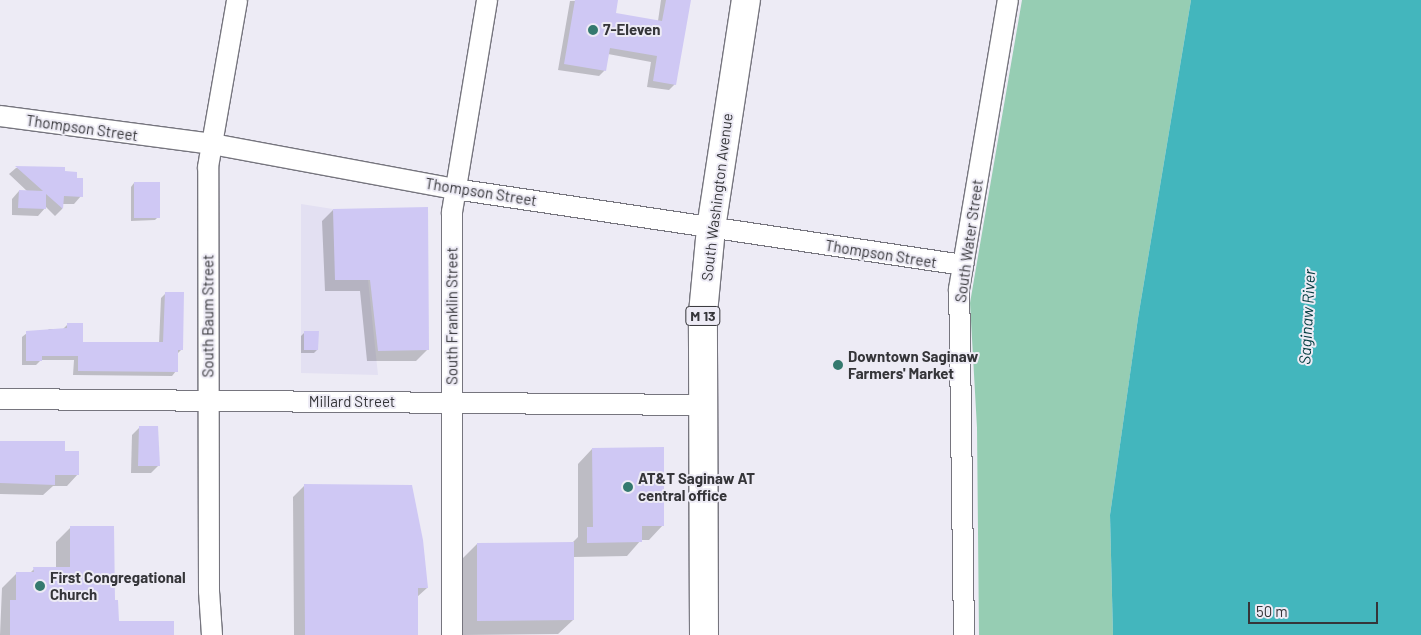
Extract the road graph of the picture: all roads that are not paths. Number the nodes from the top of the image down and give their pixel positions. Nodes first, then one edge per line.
1 (237, 0) edge
2 (487, 0) edge
3 (746, 0) edge
4 (1008, 0) edge
5 (0, 116) edge
6 (212, 144) junction
7 (455, 189) junction
8 (711, 228) junction
9 (963, 265) junction
10 (0, 399) edge
11 (208, 401) junction
12 (452, 402) junction
13 (703, 405) junction
14 (212, 635) edge
15 (452, 635) edge
16 (704, 635) edge
17 (964, 635) edge

1 - 6 street, South Baum Street
2 - 7 street, South Franklin Street
3 - 8 main road, South Washington Avenue / M 13
4 - 9 street, South Water Street
5 - 6 street, Thompson Street
6 - 7 street, Thompson Street
6 - 11 street, South Baum Street
7 - 8 street, Thompson Street
7 - 12 street, South Franklin Street
8 - 9 street, Thompson Street
8 - 13 main road, South Washington Avenue / M 13
9 - 17 street, South Water Street
10 - 11 street, Millard Street
11 - 12 street, Millard Street
11 - 14 street, South Baum Street
12 - 13 street, Millard Street
12 - 15 street, South Franklin Street
13 - 16 main road, South Washington Avenue / M 13

